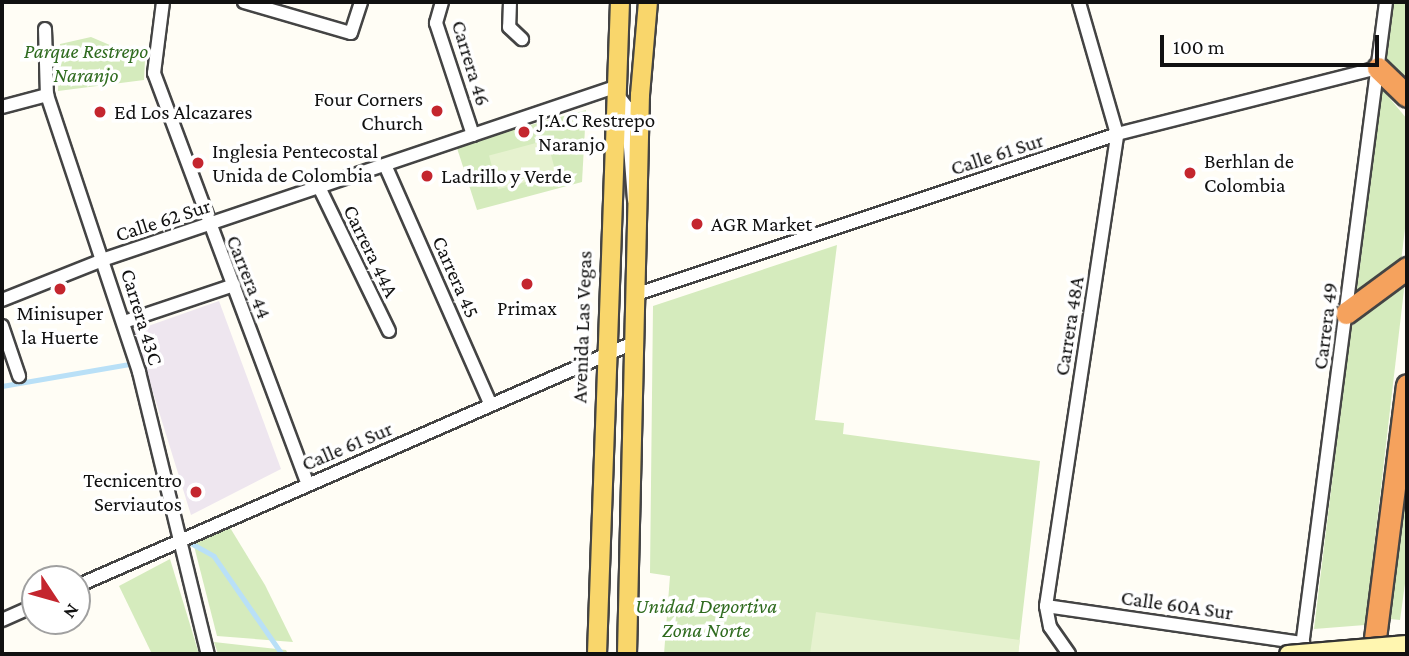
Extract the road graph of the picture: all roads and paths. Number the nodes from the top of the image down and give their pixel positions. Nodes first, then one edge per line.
1 (163, 2) edge
2 (244, 2) edge
3 (361, 2) edge
4 (442, 2) edge
5 (510, 2) edge
6 (620, 2) edge
7 (648, 2) edge
8 (1079, 2) edge
9 (1387, 2) edge
10 (288, 8) edge
11 (45, 29) dead end
12 (522, 39) dead end
13 (1378, 68) junction
14 (612, 89) junction
15 (47, 95) junction
16 (1407, 96) edge
17 (2, 107) edge
18 (1117, 134) junction
19 (473, 135) junction
20 (385, 165) junction
21 (319, 187) junction
22 (637, 211) junction
23 (207, 225) junction
24 (105, 259) junction
25 (1407, 268) edge
26 (234, 285) junction
27 (634, 295) junction
28 (2, 300) edge
29 (1346, 313) junction
30 (124, 322) junction
31 (2, 326) edge
32 (389, 331) dead end
33 (633, 343) junction
34 (604, 356) junction
35 (19, 376) dead end
36 (1407, 385) edge
37 (491, 405) junction
38 (308, 484) junction
39 (181, 538) junction
40 (91, 580) edge
41 (1046, 606) junction
42 (21, 611) edge
43 (2, 620) edge
44 (1407, 644) edge
45 (1302, 648) edge
46 (208, 654) edge
47 (597, 654) edge
48 (627, 654) edge
49 (1069, 654) edge
50 (1288, 654) edge
51 (1373, 654) edge

1 - 23 street, Carrera 44
2 - 10 street
3 - 10 street
4 - 19 street, Carrera 46
5 - 12 street
6 - 14 main road, Avenida Las Vegas
7 - 22 main road
8 - 18 street, Carrera 48A
9 - 13 street, Carrera 49
11 - 15 street, Carrera 43C
13 - 16 highway
13 - 18 street, Calle 61 Sur
13 - 29 street, Carrera 49
14 - 19 street, Calle 62 Sur
14 - 22 street
14 - 34 main road, Avenida Las Vegas
15 - 17 street
15 - 24 street, Carrera 43C
18 - 27 street, Calle 61 Sur
18 - 41 street, Carrera 48A
19 - 20 street, Calle 62 Sur
20 - 21 street, Calle 62 Sur
20 - 37 street, Carrera 45
21 - 23 street, Calle 62 Sur
21 - 32 street, Carrera 44A
22 - 27 main road
23 - 24 street, Calle 62 Sur
23 - 26 street, Carrera 44
24 - 28 street, Calle 62 Sur
24 - 30 street, Carrera 43C
25 - 29 highway
26 - 30 street
26 - 38 street, Carrera 44
27 - 33 main road
29 - 45 street, Carrera 49
30 - 39 street, Carrera 43C
31 - 35 street
33 - 34 street, Calle 61 Sur
33 - 48 main road
34 - 37 street, Calle 61 Sur
34 - 47 main road, Avenida Las Vegas
36 - 51 highway
37 - 38 street, Calle 61 Sur
38 - 39 street, Calle 61 Sur
39 - 40 street, Calle 61 Sur
39 - 46 street
41 - 45 street, Calle 60A Sur
41 - 49 street, Carrera 48A
42 - 43 street
44 - 50 main road, bridge

